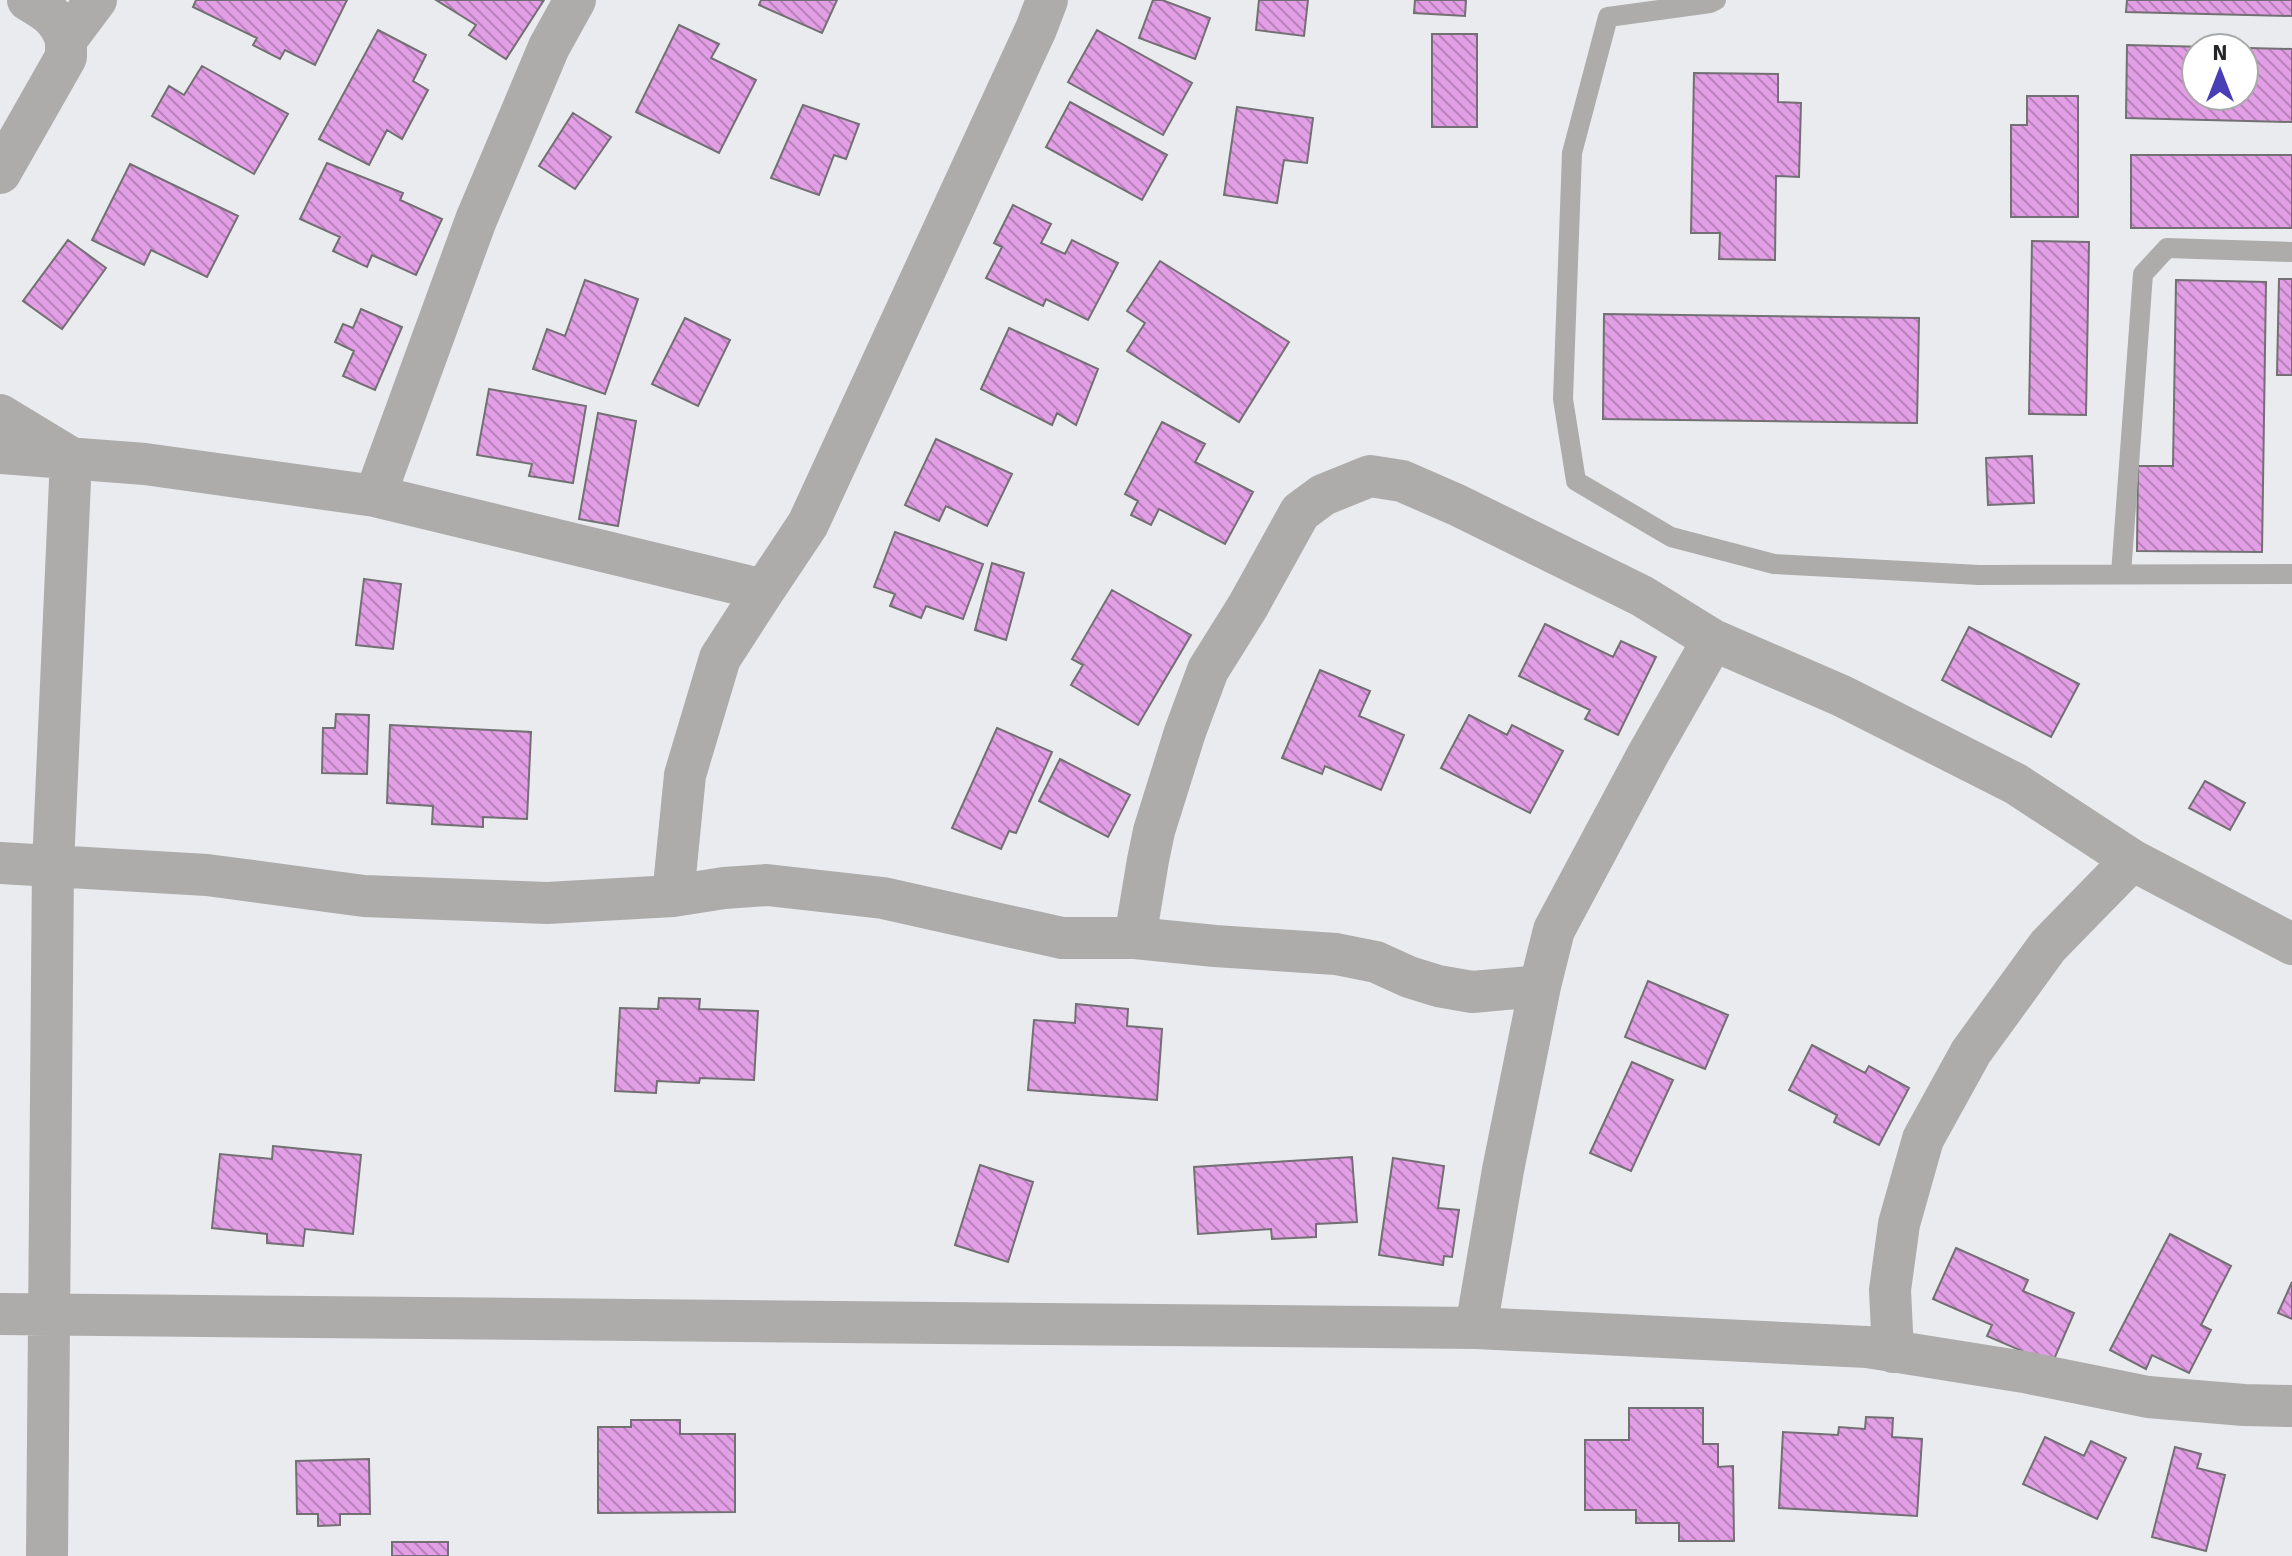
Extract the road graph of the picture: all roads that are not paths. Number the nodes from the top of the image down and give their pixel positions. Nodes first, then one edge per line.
1 (28, 0) edge
2 (96, 0) edge
3 (575, 0) edge
4 (1047, 0) edge
5 (1716, 0) edge
6 (66, 40) junction
7 (0, 173) edge
8 (2292, 252) edge
9 (0, 415) edge
10 (0, 453) edge
11 (71, 458) junction
12 (375, 496) junction
13 (2121, 574) junction
14 (2292, 574) edge
15 (764, 590) junction
16 (1713, 640) junction
17 (2132, 860) junction
18 (0, 863) edge
19 (53, 865) junction
20 (673, 896) junction
21 (1135, 938) junction
22 (2292, 944) edge
23 (1540, 986) junction
24 (0, 1314) edge
25 (50, 1314) junction
26 (1476, 1328) junction
27 (1893, 1352) junction
28 (2292, 1406) edge
29 (47, 1556) edge

1 - 6 street
2 - 6 street
3 - 12 street
4 - 15 street
5 - 13 lane
6 - 7 street
8 - 13 lane
9 - 11 street
10 - 11 street
11 - 12 street
11 - 19 street
12 - 15 street
13 - 14 lane
15 - 20 street
16 - 17 street
16 - 21 street
16 - 23 street
17 - 22 street
17 - 27 street
18 - 19 street
19 - 20 street
19 - 25 street
20 - 21 street
21 - 23 street
23 - 26 street
24 - 25 street
25 - 26 street
25 - 29 street
26 - 27 street
27 - 28 street

